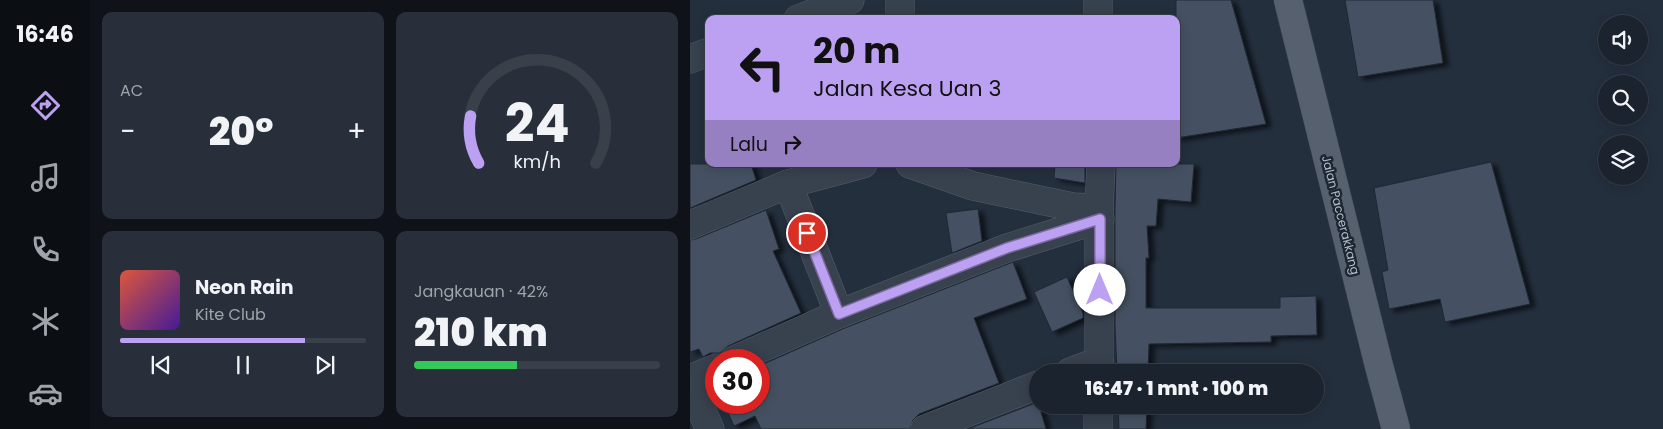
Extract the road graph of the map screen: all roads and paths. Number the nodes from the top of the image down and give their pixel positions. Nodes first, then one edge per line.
1 (850, 0) edge
2 (900, 0) edge
3 (1098, 0) edge
4 (1288, 0) edge
5 (809, 15) edge
6 (900, 15) edge
7 (1098, 15) edge
8 (852, 167) edge
9 (919, 167) edge
10 (1101, 167) edge
11 (788, 184) junction
12 (1100, 214) junction
13 (690, 225) edge
14 (839, 314) junction
15 (759, 349) edge
16 (1099, 364) edge
17 (705, 373) edge
18 (690, 379) edge
19 (690, 385) edge
20 (1029, 389) edge
21 (1098, 414) edge
22 (710, 429) edge
23 (925, 429) edge
24 (1098, 429) edge
25 (1396, 429) edge

1 - 5 street
2 - 6 street
3 - 7 street
4 - 25 main road, Jalan Paccerakkang
8 - 11 street
9 - 12 street
10 - 12 street
11 - 13 street
11 - 14 street
12 - 14 street
12 - 16 street
14 - 15 street
17 - 18 street
19 - 22 street
20 - 23 street
21 - 24 street

